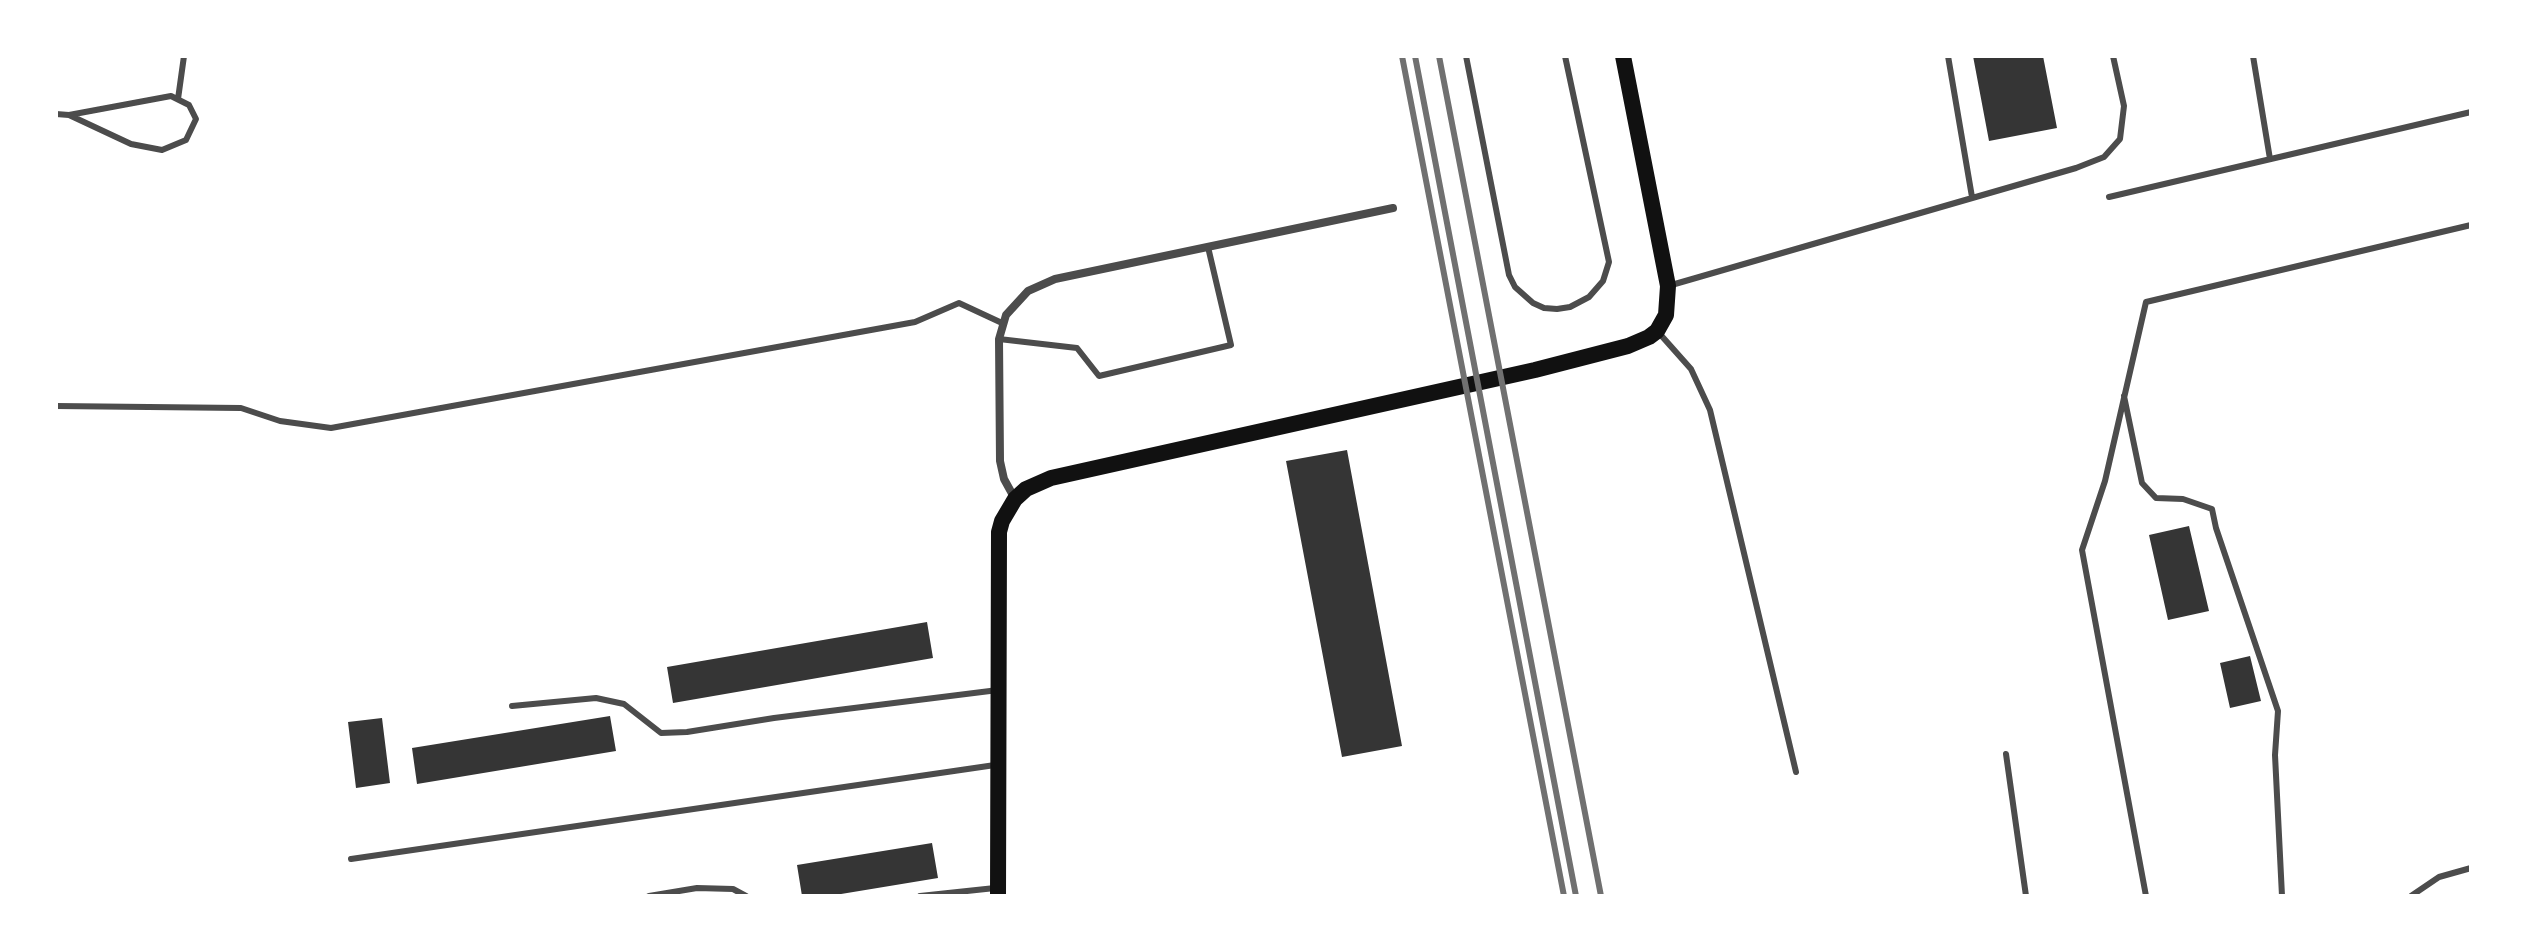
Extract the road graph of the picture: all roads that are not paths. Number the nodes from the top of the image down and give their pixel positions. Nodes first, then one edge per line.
1 (184, 56) edge
2 (1466, 56) edge
3 (1565, 56) edge
4 (1623, 56) edge
5 (1948, 56) edge
6 (2113, 56) edge
7 (2253, 56) edge
8 (178, 99) junction
9 (2471, 112) edge
10 (56, 114) edge
11 (69, 115) junction
12 (2270, 159) junction
13 (1972, 197) junction
14 (2109, 197) dead end
15 (1393, 208) dead end
16 (2471, 225) edge
17 (1208, 247) junction
18 (1668, 286) junction
19 (1002, 323) junction
20 (1657, 331) junction
21 (999, 339) junction
22 (2124, 392) junction
23 (56, 406) edge
24 (1015, 499) junction
25 (998, 690) junction
26 (512, 706) dead end
27 (2006, 754) dead end
28 (999, 764) junction
29 (1796, 772) dead end
30 (351, 859) dead end
31 (2471, 868) edge
32 (998, 892) edge
33 (649, 896) edge
34 (746, 896) edge
35 (920, 896) edge
36 (2026, 896) edge
37 (2146, 896) edge
38 (2282, 896) edge
39 (2411, 896) edge

1 - 8 lane
2 - 3 lane
4 - 18 main road
5 - 13 lane
6 - 13 lane
7 - 12 lane
8 - 11 lane
8 - 11 lane
9 - 12 lane
10 - 11 lane
12 - 14 lane
13 - 18 lane
15 - 17 street
16 - 22 lane
17 - 19 street
17 - 21 lane
18 - 20 main road
19 - 21 street
19 - 23 lane
20 - 24 main road
20 - 29 lane
21 - 24 street
22 - 37 lane
22 - 38 lane
24 - 25 main road
25 - 26 lane
25 - 28 main road
27 - 36 lane
28 - 30 lane
28 - 32 main road
31 - 39 lane
32 - 35 lane
33 - 34 lane

